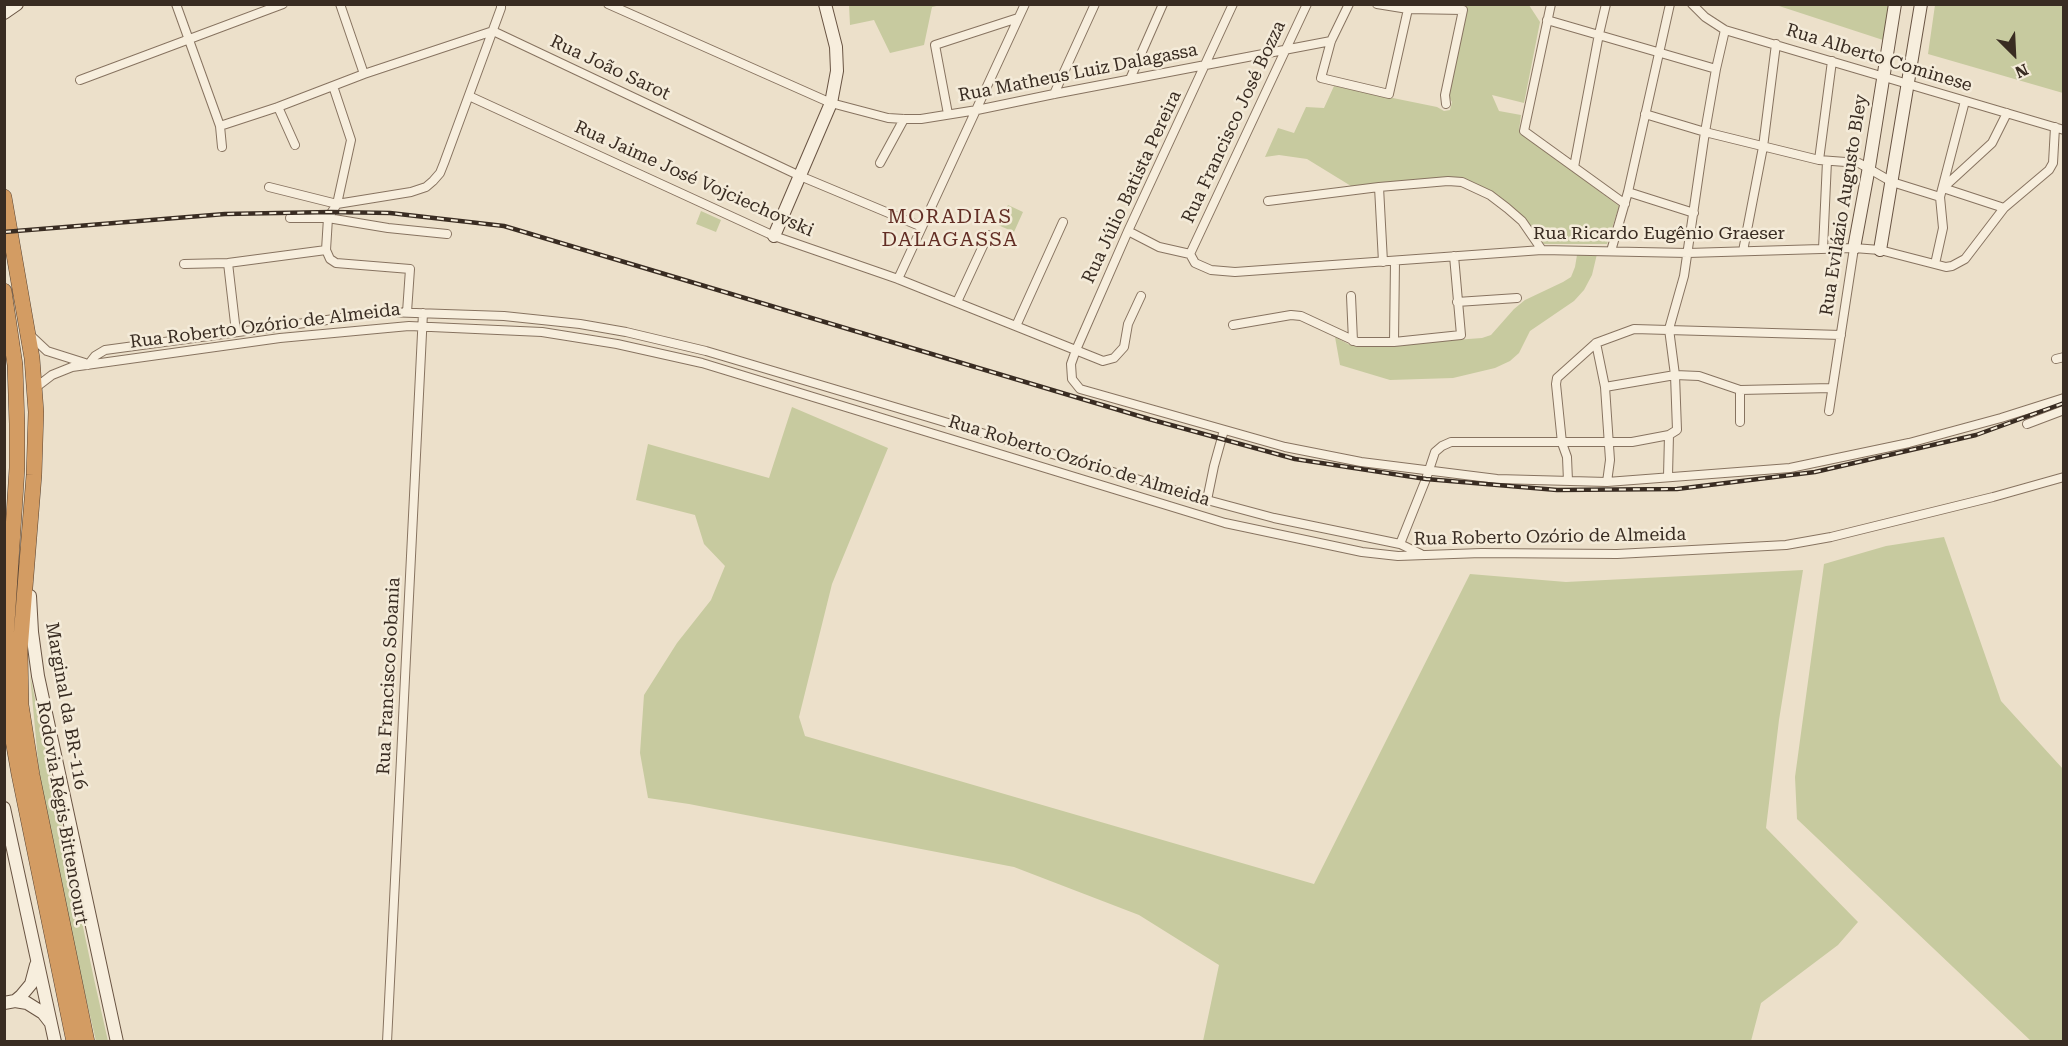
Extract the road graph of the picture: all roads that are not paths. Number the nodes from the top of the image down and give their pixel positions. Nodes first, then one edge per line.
1 (17, 4) edge
2 (176, 4) edge
3 (283, 4) edge
4 (340, 4) edge
5 (501, 4) edge
6 (608, 4) edge
7 (825, 4) edge
8 (1024, 4) edge
9 (1095, 4) edge
10 (1163, 4) edge
11 (1233, 4) edge
12 (1307, 4) edge
13 (1349, 4) edge
14 (1377, 4) edge
15 (1551, 4) edge
16 (1606, 4) edge
17 (1670, 4) edge
18 (1692, 4) edge
19 (1895, 4) edge
20 (1921, 4) edge
21 (1408, 9) junction
22 (4, 13) edge
23 (1018, 18) junction
24 (1548, 20) junction
25 (1725, 30) junction
26 (493, 31) junction
27 (1599, 34) junction
28 (189, 39) junction
29 (1331, 42) junction
30 (1776, 44) junction
31 (1286, 49) junction
32 (1659, 51) junction
33 (1832, 61) junction
34 (1207, 64) junction
35 (1716, 69) junction
36 (364, 74) junction
37 (1884, 76) junction
38 (1130, 79) junction
39 (80, 80) dead end
40 (1908, 84) junction
41 (333, 86) junction
42 (1054, 94) junction
43 (469, 96) junction
44 (1965, 101) junction
45 (831, 103) junction
46 (1446, 104) dead end
47 (278, 107) junction
48 (977, 110) junction
49 (2007, 113) junction
50 (948, 114) junction
51 (1645, 114) junction
52 (904, 119) junction
53 (220, 126) junction
54 (2059, 129) edge
55 (1705, 132) junction
56 (295, 145) dead end
57 (222, 147) dead end
58 (1763, 147) junction
59 (1823, 161) junction
60 (880, 163) dead end
61 (1574, 167) junction
62 (1869, 167) junction
63 (800, 176) junction
64 (1892, 182) junction
65 (269, 187) dead end
66 (1379, 187) junction
67 (1943, 188) junction
68 (1628, 192) junction
69 (4, 197) edge
70 (1940, 197) junction
71 (1268, 201) dead end
72 (336, 204) junction
73 (1625, 204) junction
74 (2004, 208) junction
75 (1694, 213) junction
76 (290, 218) dead end
77 (328, 218) junction
78 (1063, 222) dead end
79 (922, 227) junction
80 (1128, 231) junction
81 (447, 234) dead end
82 (988, 235) dead end
83 (774, 236) junction
84 (1854, 248) junction
85 (1823, 249) junction
86 (326, 250) junction
87 (1542, 250) junction
88 (1880, 250) junction
89 (1611, 251) junction
90 (1743, 251) junction
91 (1688, 253) junction
92 (1190, 254) junction
93 (1454, 256) junction
94 (1395, 261) junction
95 (1383, 262) junction
96 (228, 263) junction
97 (184, 264) dead end
98 (1935, 264) junction
99 (898, 279) junction
100 (4, 291) edge
101 (1141, 296) dead end
102 (1351, 296) dead end
103 (1517, 298) dead end
104 (957, 302) junction
105 (1457, 302) junction
106 (407, 312) junction
107 (423, 313) junction
108 (456, 314) junction
109 (544, 319) junction
110 (297, 323) junction
111 (1233, 325) dead end
112 (422, 326) junction
113 (1016, 326) junction
114 (455, 327) junction
115 (1669, 329) junction
116 (28, 332) junction
117 (236, 332) junction
118 (542, 332) junction
119 (626, 332) junction
120 (1840, 334) junction
121 (298, 336) junction
122 (186, 339) junction
123 (1353, 341) junction
124 (1394, 342) junction
125 (1596, 343) junction
126 (678, 344) junction
127 (624, 345) junction
128 (1076, 350) junction
129 (187, 351) junction
130 (706, 351) junction
131 (675, 356) junction
132 (702, 363) junction
133 (88, 364) junction
134 (1675, 375) junction
135 (1605, 387) junction
136 (1832, 387) junction
137 (35, 388) junction
138 (1740, 390) junction
139 (2064, 398) edge
140 (886, 406) junction
141 (2064, 410) edge
142 (1829, 411) dead end
143 (923, 417) junction
144 (882, 418) junction
145 (1740, 422) dead end
146 (2027, 424) dead end
147 (919, 429) junction
148 (1224, 430) junction
149 (1669, 435) junction
150 (1608, 442) junction
151 (1562, 443) junction
152 (1429, 472) junction
153 (1668, 476) junction
154 (2064, 477) edge
155 (1568, 481) junction
156 (1607, 482) junction
157 (1207, 500) junction
158 (1400, 544) junction
159 (27, 552) junction
160 (1424, 555) junction
161 (9, 580) junction
162 (4, 614) edge
163 (4, 808) edge
164 (36, 961) junction
165 (10, 1002) edge
166 (51, 1024) junction
167 (55, 1041) edge
168 (74, 1041) edge
169 (87, 1041) edge
170 (117, 1041) edge
171 (387, 1041) edge

1 - 22 street
2 - 28 street
3 - 28 street
4 - 36 street
5 - 26 street
6 - 45 street, Rua Matheus Luiz Dalagassa
7 - 45 street
8 - 23 street
9 - 42 street
10 - 38 street
11 - 34 street, Rua Júlio Batista Pereira
12 - 31 street, Rua Francisco José Bozza
13 - 29 street
14 - 21 street
15 - 24 street
16 - 27 street
17 - 32 street
18 - 25 street, Rua Alberto Cominese
19 - 37 street, Rua Evilázio Augusto Bley
20 - 40 street
21 - 29 street
21 - 46 street
23 - 48 street
23 - 50 street
24 - 27 street
24 - 61 street
25 - 30 street, Rua Alberto Cominese
25 - 35 street
26 - 36 street
26 - 43 street
26 - 63 street, Rua João Sarot
27 - 32 street
27 - 61 street
28 - 39 street
28 - 53 street
29 - 31 street, Rua Matheus Luiz Dalagassa
30 - 33 street, Rua Alberto Cominese
30 - 58 street
31 - 34 street, Rua Matheus Luiz Dalagassa
31 - 92 street, Rua Francisco José Bozza
32 - 35 street
32 - 51 street
33 - 37 street, Rua Alberto Cominese
33 - 59 street
34 - 38 street, Rua Matheus Luiz Dalagassa
34 - 80 street, Rua Júlio Batista Pereira
35 - 55 street
36 - 41 street
37 - 40 street, Rua Alberto Cominese
37 - 62 street, Rua Evilázio Augusto Bley
38 - 42 street, Rua Matheus Luiz Dalagassa
40 - 44 street, Rua Alberto Cominese
40 - 64 street
41 - 47 street
41 - 72 street
42 - 48 street, Rua Matheus Luiz Dalagassa
43 - 72 street
43 - 83 street, Rua Jaime José Vojciechovski
44 - 49 street, Rua Alberto Cominese
44 - 67 street
45 - 52 street, Rua Matheus Luiz Dalagassa
45 - 63 street
47 - 53 street
47 - 56 street
48 - 50 street, Rua Matheus Luiz Dalagassa
48 - 79 street
49 - 54 street, Rua Alberto Cominese
49 - 67 street
50 - 52 street, Rua Matheus Luiz Dalagassa
51 - 55 street
51 - 68 street
52 - 60 street
53 - 57 street
54 - 74 street, Rua Ricardo Eugênio Graeser
55 - 58 street
55 - 75 street
58 - 59 street
58 - 90 street
59 - 62 street
59 - 85 street
61 - 73 street
62 - 64 street
62 - 84 street, Rua Evilázio Augusto Bley
63 - 79 street, Rua João Sarot
63 - 83 street
64 - 70 street
64 - 88 street
65 - 72 street
66 - 71 street
66 - 87 street
66 - 95 street
67 - 70 street
67 - 74 street
68 - 73 street
68 - 75 street
69 - 116 highway, Rodovia Régis Bittencourt
70 - 98 street
72 - 77 street
73 - 89 street
74 - 98 street, Rua Ricardo Eugênio Graeser
75 - 91 street
76 - 77 street
77 - 81 street
77 - 86 street
78 - 113 street
79 - 99 street
80 - 92 street
80 - 128 street, Rua Júlio Batista Pereira
82 - 104 street
83 - 99 street, Rua Jaime José Vojciechovski
84 - 85 street, Rua Ricardo Eugênio Graeser
84 - 88 street, Rua Ricardo Eugênio Graeser
84 - 120 street, Rua Evilázio Augusto Bley
85 - 90 street, Rua Ricardo Eugênio Graeser
86 - 96 street
86 - 106 street
87 - 89 street, Rua Ricardo Eugênio Graeser
87 - 93 street, Rua Ricardo Eugênio Graeser
88 - 98 street, Rua Ricardo Eugênio Graeser
89 - 91 street, Rua Ricardo Eugênio Graeser
90 - 91 street, Rua Ricardo Eugênio Graeser
91 - 115 street
92 - 95 street, Rua Ricardo Eugênio Graeser
93 - 94 street, Rua Ricardo Eugênio Graeser
93 - 105 street
94 - 95 street, Rua Ricardo Eugênio Graeser
94 - 124 street
96 - 97 street
96 - 117 street
99 - 104 street, Rua Jaime José Vojciechovski
100 - 161 highway, Rodovia Régis Bittencourt
101 - 128 street, Rua Jaime José Vojciechovski
102 - 123 street
103 - 105 street
104 - 113 street, Rua Jaime José Vojciechovski
105 - 124 street
106 - 107 street
106 - 110 street
107 - 108 street
107 - 112 street, Rua Francisco Sobania
108 - 109 street
108 - 114 street
109 - 118 street
109 - 119 street
110 - 117 street
110 - 121 street
111 - 123 street
112 - 114 street, Rua Roberto Ozório de Almeida
112 - 121 street, Rua Roberto Ozório de Almeida
112 - 171 street, Rua Francisco Sobania
113 - 128 street, Rua Jaime José Vojciechovski
114 - 118 street, Rua Roberto Ozório de Almeida
115 - 120 street
115 - 125 street
115 - 134 street
116 - 133 street, Rua Roberto Ozório de Almeida
116 - 137 highway, Rodovia Régis Bittencourt
117 - 122 street
118 - 127 street, Rua Roberto Ozório de Almeida
119 - 126 street
119 - 127 street
120 - 136 street, Rua Evilázio Augusto Bley
121 - 129 street, Rua Roberto Ozório de Almeida
122 - 129 street
122 - 133 street
123 - 124 street
125 - 135 street
125 - 151 street
126 - 130 street
126 - 131 street
127 - 131 street, Rua Roberto Ozório de Almeida
128 - 148 street, Rua Júlio Batista Pereira
129 - 133 street, Rua Roberto Ozório de Almeida
130 - 132 street
130 - 140 street
131 - 132 street, Rua Roberto Ozório de Almeida
132 - 144 street, Rua Roberto Ozório de Almeida
133 - 137 street, Rua Roberto Ozório de Almeida
134 - 135 street
134 - 138 street
134 - 149 street
135 - 150 street
136 - 138 street
136 - 142 street, Rua Evilázio Augusto Bley
137 - 159 highway, Rodovia Régis Bittencourt
138 - 145 street
139 - 153 street, Rua Júlio Batista Pereira
140 - 143 street
140 - 144 street
141 - 146 street
143 - 147 street
143 - 157 street
144 - 147 street, Rua Roberto Ozório de Almeida
147 - 160 street, Rua Roberto Ozório de Almeida
148 - 152 street, Rua Júlio Batista Pereira
148 - 157 street
149 - 150 street
149 - 153 street
150 - 151 street
150 - 156 street
151 - 152 street
151 - 155 street
152 - 155 street, Rua Júlio Batista Pereira
152 - 158 street
153 - 156 street, Rua Júlio Batista Pereira
154 - 160 street, Rua Roberto Ozório de Almeida
155 - 156 street, Rua Júlio Batista Pereira
157 - 158 street
158 - 160 street
159 - 169 highway, Rodovia Régis Bittencourt
159 - 170 street, Marginal da BR-116
161 - 162 street
161 - 168 highway, Rodovia Régis Bittencourt
163 - 164 street
164 - 165 street
164 - 166 street
165 - 166 street
166 - 167 street

